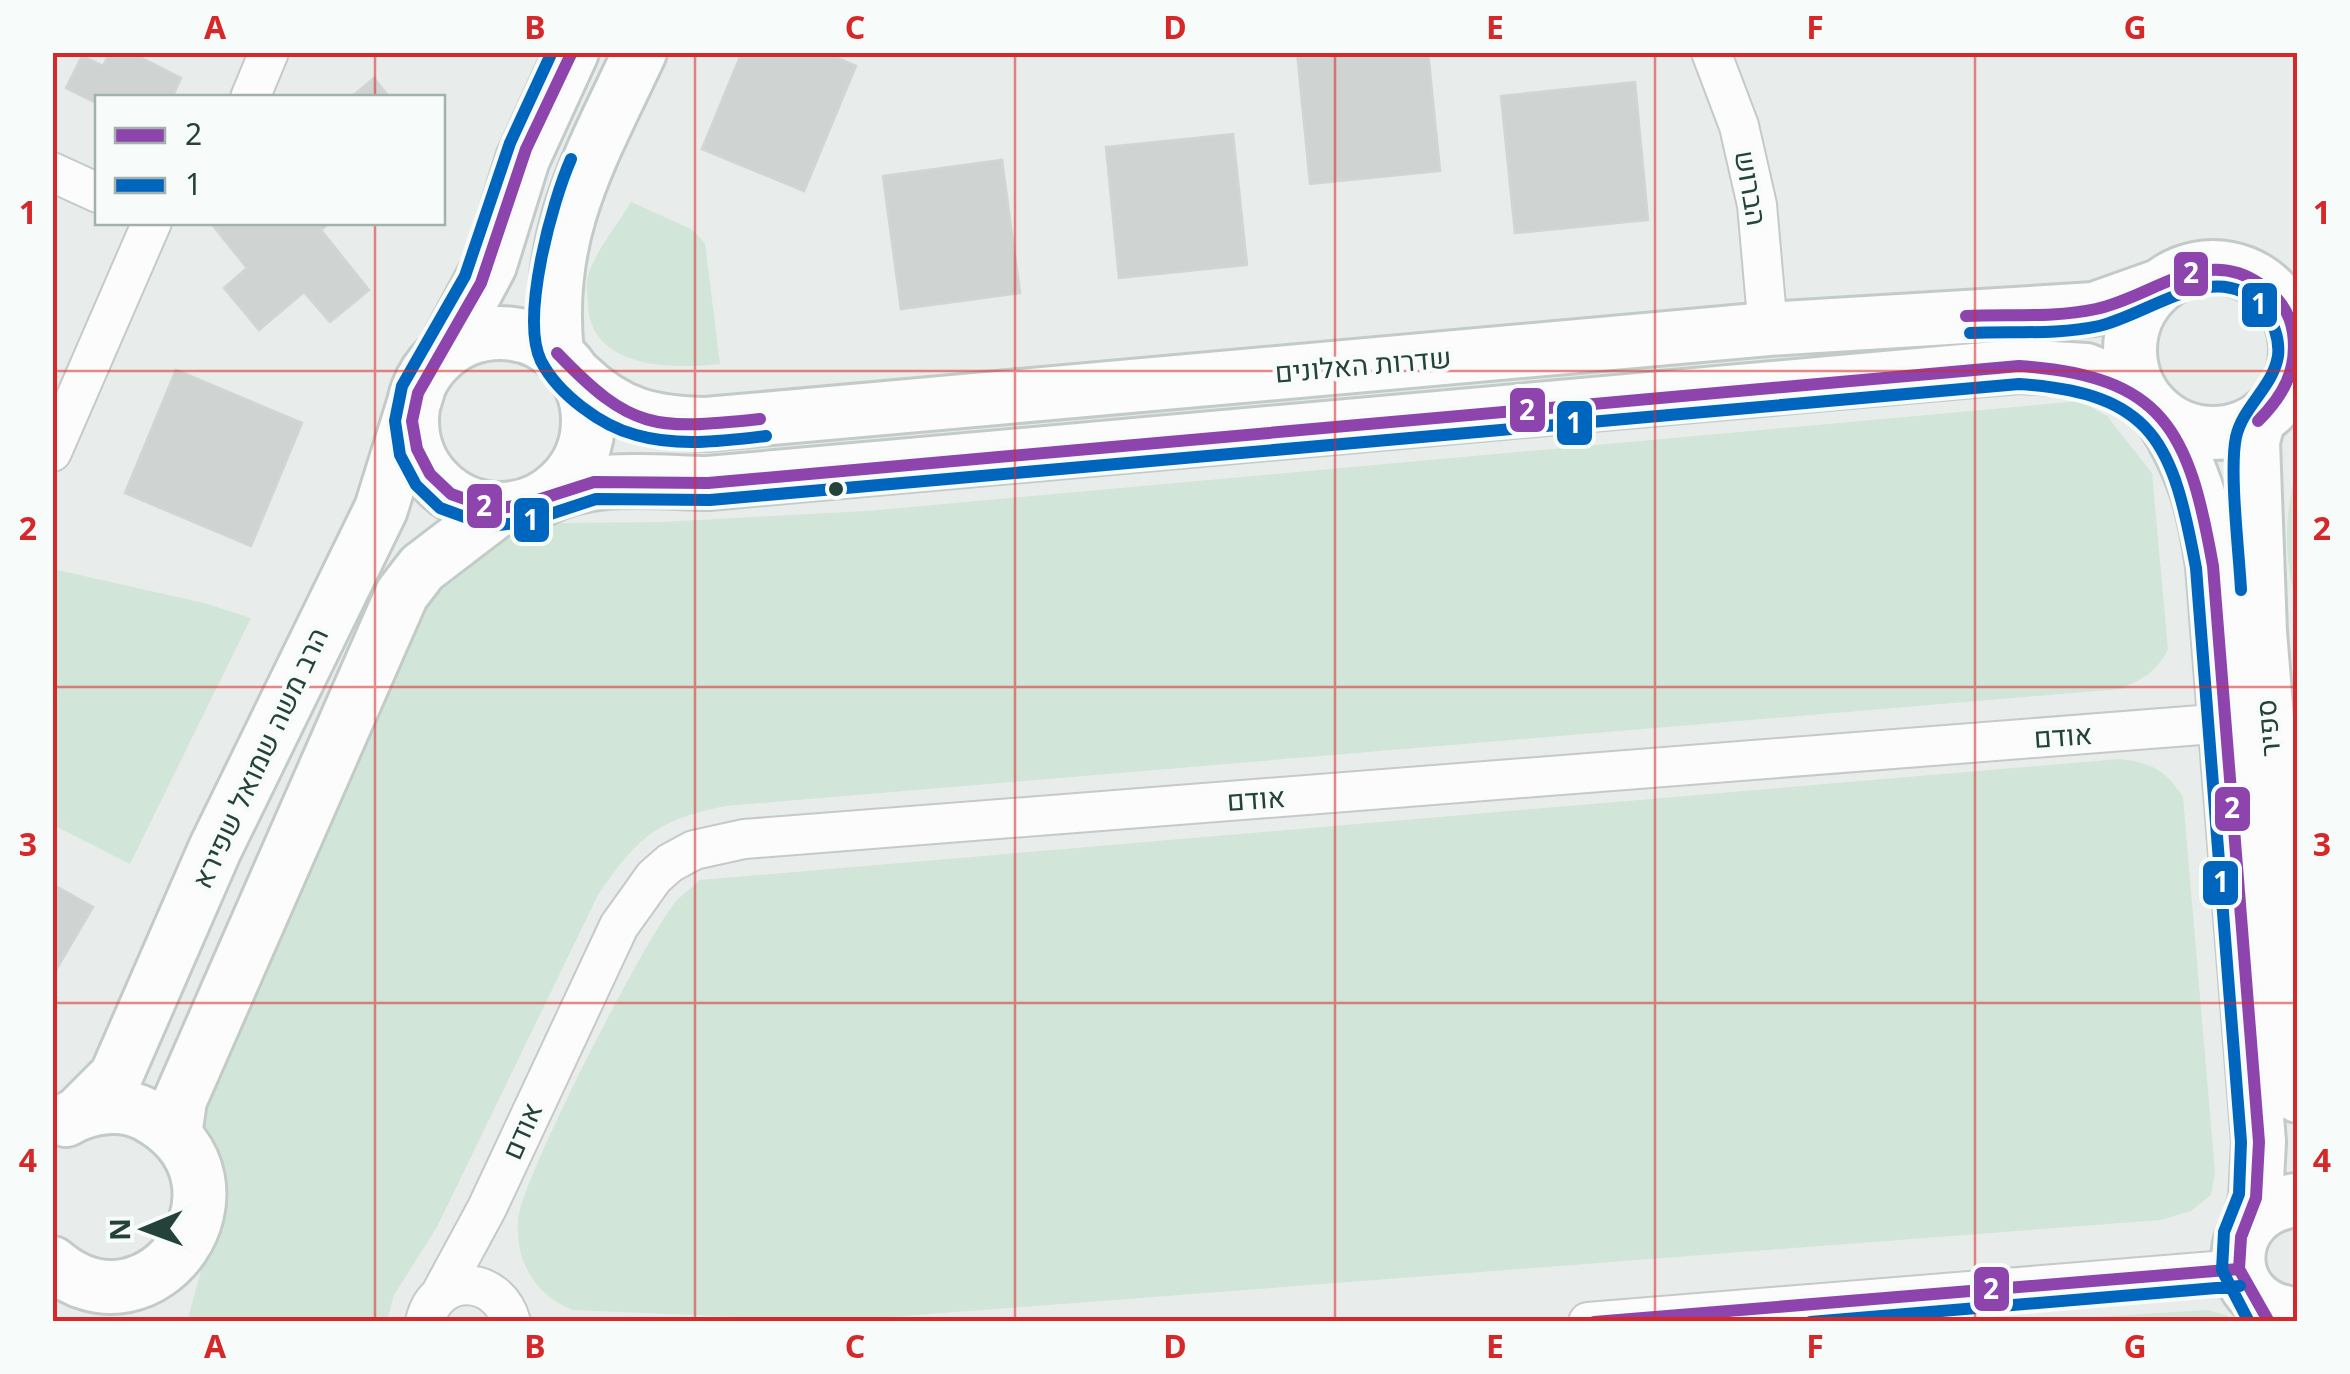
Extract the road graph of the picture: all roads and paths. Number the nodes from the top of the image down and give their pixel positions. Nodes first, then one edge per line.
1 (269, 52) edge
2 (572, 52) edge
3 (640, 52) edge
4 (1711, 52) edge
5 (251, 95) edge
6 (52, 172) edge
7 (95, 192) edge
8 (151, 225) edge
9 (2278, 284) edge
10 (2159, 286) junction
11 (1768, 329) junction
12 (567, 365) junction
13 (430, 372) junction
14 (2295, 375) edge
15 (2151, 404) junction
16 (2258, 421) junction
17 (52, 452) edge
18 (520, 505) junction
19 (2263, 720) edge
20 (2298, 1096) edge
21 (66, 1121) edge
22 (175, 1136) junction
23 (492, 1197) junction
24 (2298, 1200) edge
25 (52, 1263) edge
26 (2263, 1286) edge
27 (102, 1304) edge
28 (433, 1307) edge
29 (509, 1312) edge
30 (1588, 1322) edge

1 - 5 street
2 - 13 main road, הרב משה שמואל שפירא
3 - 12 main road
4 - 11 street, הברוש
6 - 7 street
8 - 17 street
9 - 10 main road
9 - 14 main road
10 - 11 main road, שדרות האלונים
10 - 15 main road
11 - 12 main road, שדרות האלונים
12 - 13 main road
12 - 18 main road
13 - 18 main road
13 - 21 main road, הרב משה שמואל שפירא
14 - 16 main road
15 - 16 main road
15 - 18 main road
15 - 19 main road, ספיר
16 - 19 main road, ספיר
18 - 22 main road
19 - 20 main road, ספיר
19 - 23 street, אודם
19 - 26 main road, ספיר
21 - 22 main road
22 - 27 main road
23 - 28 street, אודם
23 - 29 street, אודם
24 - 26 main road
25 - 27 main road
26 - 30 street
28 - 29 street

